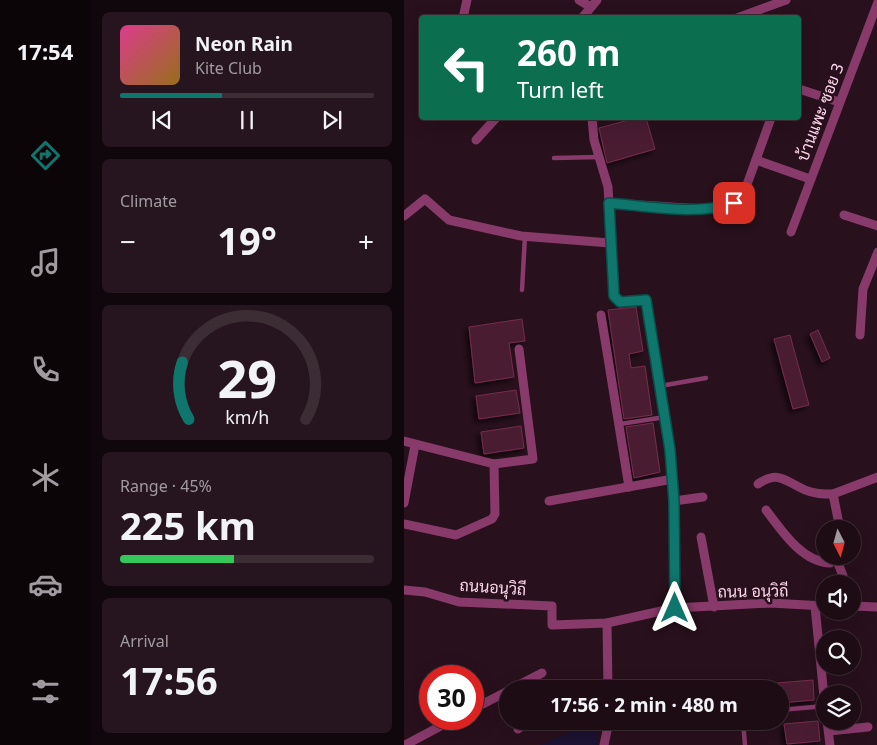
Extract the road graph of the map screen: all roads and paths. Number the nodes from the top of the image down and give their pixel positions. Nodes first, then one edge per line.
1 (467, 0) edge
2 (579, 0) edge
3 (786, 0) edge
4 (877, 2) edge
5 (594, 3) edge
6 (464, 15) edge
7 (584, 15) edge
8 (744, 15) edge
9 (801, 90) edge
10 (839, 102) junction
11 (494, 120) edge
12 (592, 120) edge
13 (770, 120) edge
14 (476, 140) dead end
15 (554, 158) dead end
16 (599, 158) junction
17 (756, 160) junction
18 (810, 179) junction
19 (609, 203) junction
20 (844, 215) dead end
21 (404, 216) edge
22 (877, 226) edge
23 (790, 232) dead end
24 (525, 236) junction
25 (610, 243) junction
26 (877, 252) edge
27 (522, 290) dead end
28 (601, 315) dead end
29 (860, 335) dead end
30 (518, 349) dead end
31 (706, 378) dead end
32 (660, 386) junction
33 (665, 417) junction
34 (619, 424) junction
35 (404, 442) edge
36 (415, 444) junction
37 (494, 464) junction
38 (877, 477) edge
39 (673, 479) junction
40 (758, 484) dead end
41 (629, 487) junction
42 (833, 494) junction
43 (703, 497) dead end
44 (550, 501) dead end
45 (674, 501) junction
46 (404, 503) edge
47 (766, 510) dead end
48 (838, 520) edge
49 (404, 524) edge
50 (701, 537) dead end
51 (816, 560) edge
52 (404, 590) edge
53 (552, 606) joint
54 (815, 606) joint
55 (861, 606) edge
56 (714, 607) junction
57 (877, 607) edge
58 (675, 608) junction
59 (607, 623) junction
60 (542, 673) dead end
61 (529, 680) edge
62 (608, 680) edge
63 (823, 685) edge
64 (499, 696) edge
65 (484, 703) edge
66 (816, 707) edge
67 (789, 709) edge
68 (868, 727) dead end
69 (433, 730) edge
70 (607, 730) edge
71 (744, 730) edge
72 (829, 731) joint
73 (405, 745) edge
74 (604, 745) edge
75 (745, 745) edge
76 (830, 745) edge

1 - 6 street
2 - 5 street
3 - 8 street
4 - 10 street, บ้านแพะ ซอย 3
5 - 7 street
9 - 10 street
10 - 18 street, บ้านแพะ ซอย 3
11 - 14 street
12 - 16 street
13 - 17 street
15 - 16 lane
16 - 19 street
17 - 18 street
17 - 19 street
18 - 23 street, บ้านแพะ ซอย 3
19 - 25 street
20 - 22 street
21 - 24 street
24 - 25 street
24 - 27 lane
25 - 32 street
26 - 29 street
28 - 34 street
30 - 37 street
31 - 32 lane
32 - 33 street
33 - 34 lane
33 - 39 street
34 - 41 street
35 - 36 street
36 - 37 street
36 - 46 street
37 - 49 street
38 - 42 street
39 - 41 street
39 - 45 street
40 - 42 street
41 - 44 street
42 - 48 street
43 - 45 street
45 - 58 street
47 - 51 street
50 - 56 street
52 - 53 street, ถนนอนุวิถี
53 - 59 street, ถนน อนุวิถี
54 - 56 street, ถนน อนุวิถี
54 - 63 street
55 - 57 street
56 - 58 street, ถนน อนุวิถี
58 - 59 street, ถนน อนุวิถี
59 - 62 street
60 - 61 street
64 - 65 street
66 - 67 lane
68 - 72 street
69 - 73 street
70 - 74 street
71 - 75 lane
72 - 76 street

